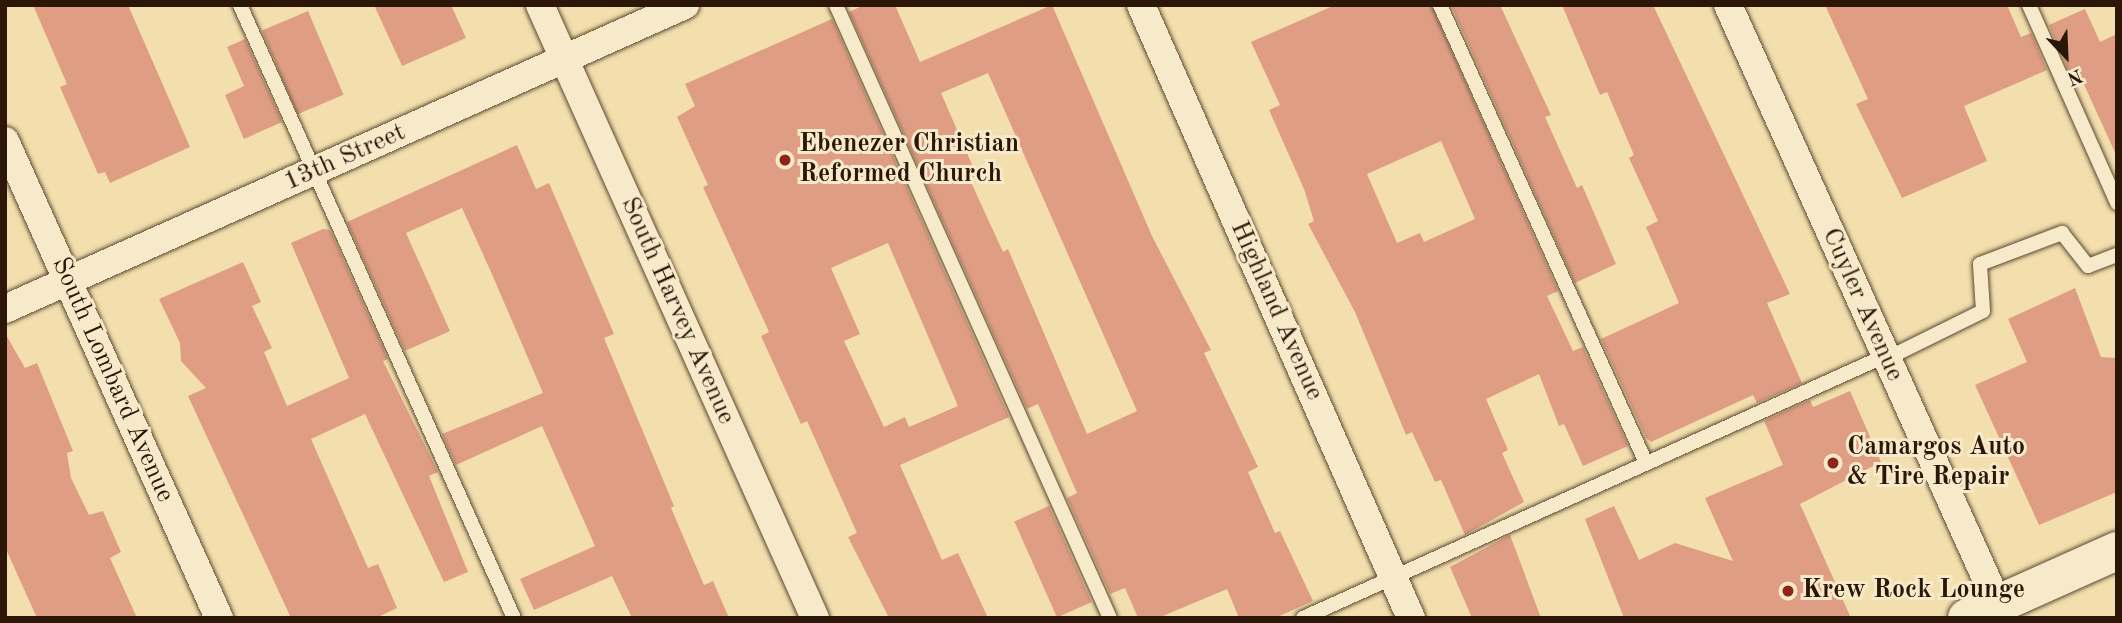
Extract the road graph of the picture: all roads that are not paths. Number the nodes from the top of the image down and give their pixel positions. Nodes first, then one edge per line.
1 (240, 5) edge
2 (540, 5) edge
3 (685, 5) edge
4 (836, 5) edge
5 (1141, 5) edge
6 (1440, 5) edge
7 (1728, 5) edge
8 (2029, 5) edge
9 (565, 59) junction
10 (5, 141) edge
11 (314, 172) junction
12 (2117, 203) edge
13 (2117, 255) edge
14 (68, 281) junction
15 (5, 309) edge
16 (1886, 358) junction
17 (1646, 463) junction
18 (2117, 551) edge
19 (1393, 577) junction
20 (1989, 613) edge
21 (219, 618) edge
22 (514, 618) edge
23 (815, 618) edge
24 (1110, 618) edge
25 (1303, 618) edge
26 (1411, 618) edge

1 - 11 lane
2 - 9 street, South Harvey Avenue
3 - 9 street, 13th Street
4 - 24 lane
5 - 19 street, Highland Avenue
6 - 17 lane
7 - 16 street, Cuyler Avenue
8 - 12 lane
9 - 11 street, 13th Street
9 - 23 street, South Harvey Avenue
10 - 14 street, South Lombard Avenue
11 - 14 street, 13th Street
11 - 22 lane
13 - 16 lane
14 - 15 street, 13th Street
14 - 21 street, South Lombard Avenue
16 - 17 lane
16 - 20 street, Cuyler Avenue
17 - 19 lane
18 - 20 main road
19 - 25 lane
19 - 26 street, Highland Avenue

